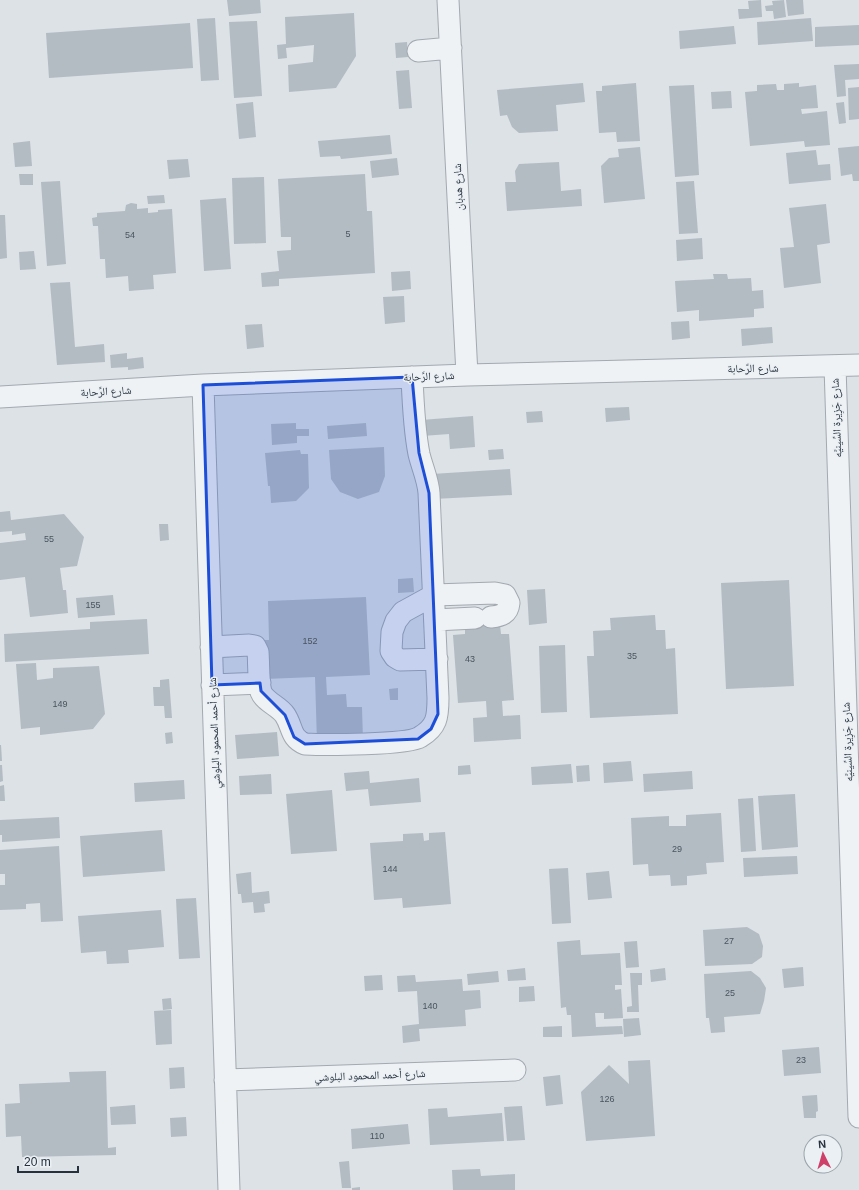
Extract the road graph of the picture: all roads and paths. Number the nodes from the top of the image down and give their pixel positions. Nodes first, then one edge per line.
1 (448, 0) edge
2 (451, 48) junction
3 (418, 51) dead end
4 (859, 365) edge
5 (835, 366) junction
6 (467, 374) junction
7 (412, 377) junction
8 (202, 385) junction
9 (0, 397) edge
10 (434, 595) junction
11 (435, 620) junction
12 (211, 647) junction
13 (436, 659) junction
14 (260, 683) junction
15 (212, 685) junction
16 (515, 1070) dead end
17 (226, 1080) junction
18 (859, 1117) edge
19 (229, 1190) edge

1 - 2 street, شارع هدبان
2 - 3 street
2 - 6 street, شارع هدبان
4 - 5 street, شارع الرَّحابة
5 - 6 street, شارع الرَّحابة
5 - 18 street, شارع جَزِيرة السِّينيَّه
6 - 7 street, شارع الرَّحابة
7 - 8 street, شارع الرَّحابة
7 - 10 street
8 - 9 street, شارع الرَّحابة
8 - 12 street, شارع أحمد المحمود البلوشي
10 - 11 street
10 - 11 street
10 - 13 street
11 - 13 street
12 - 14 street
12 - 15 street, شارع أحمد المحمود البلوشي
13 - 14 street
14 - 15 street
15 - 17 street, شارع أحمد المحمود البلوشي
16 - 17 street, شارع أحمد المحمود البلوشي
17 - 19 street, شارع أحمد المحمود البلوشي

